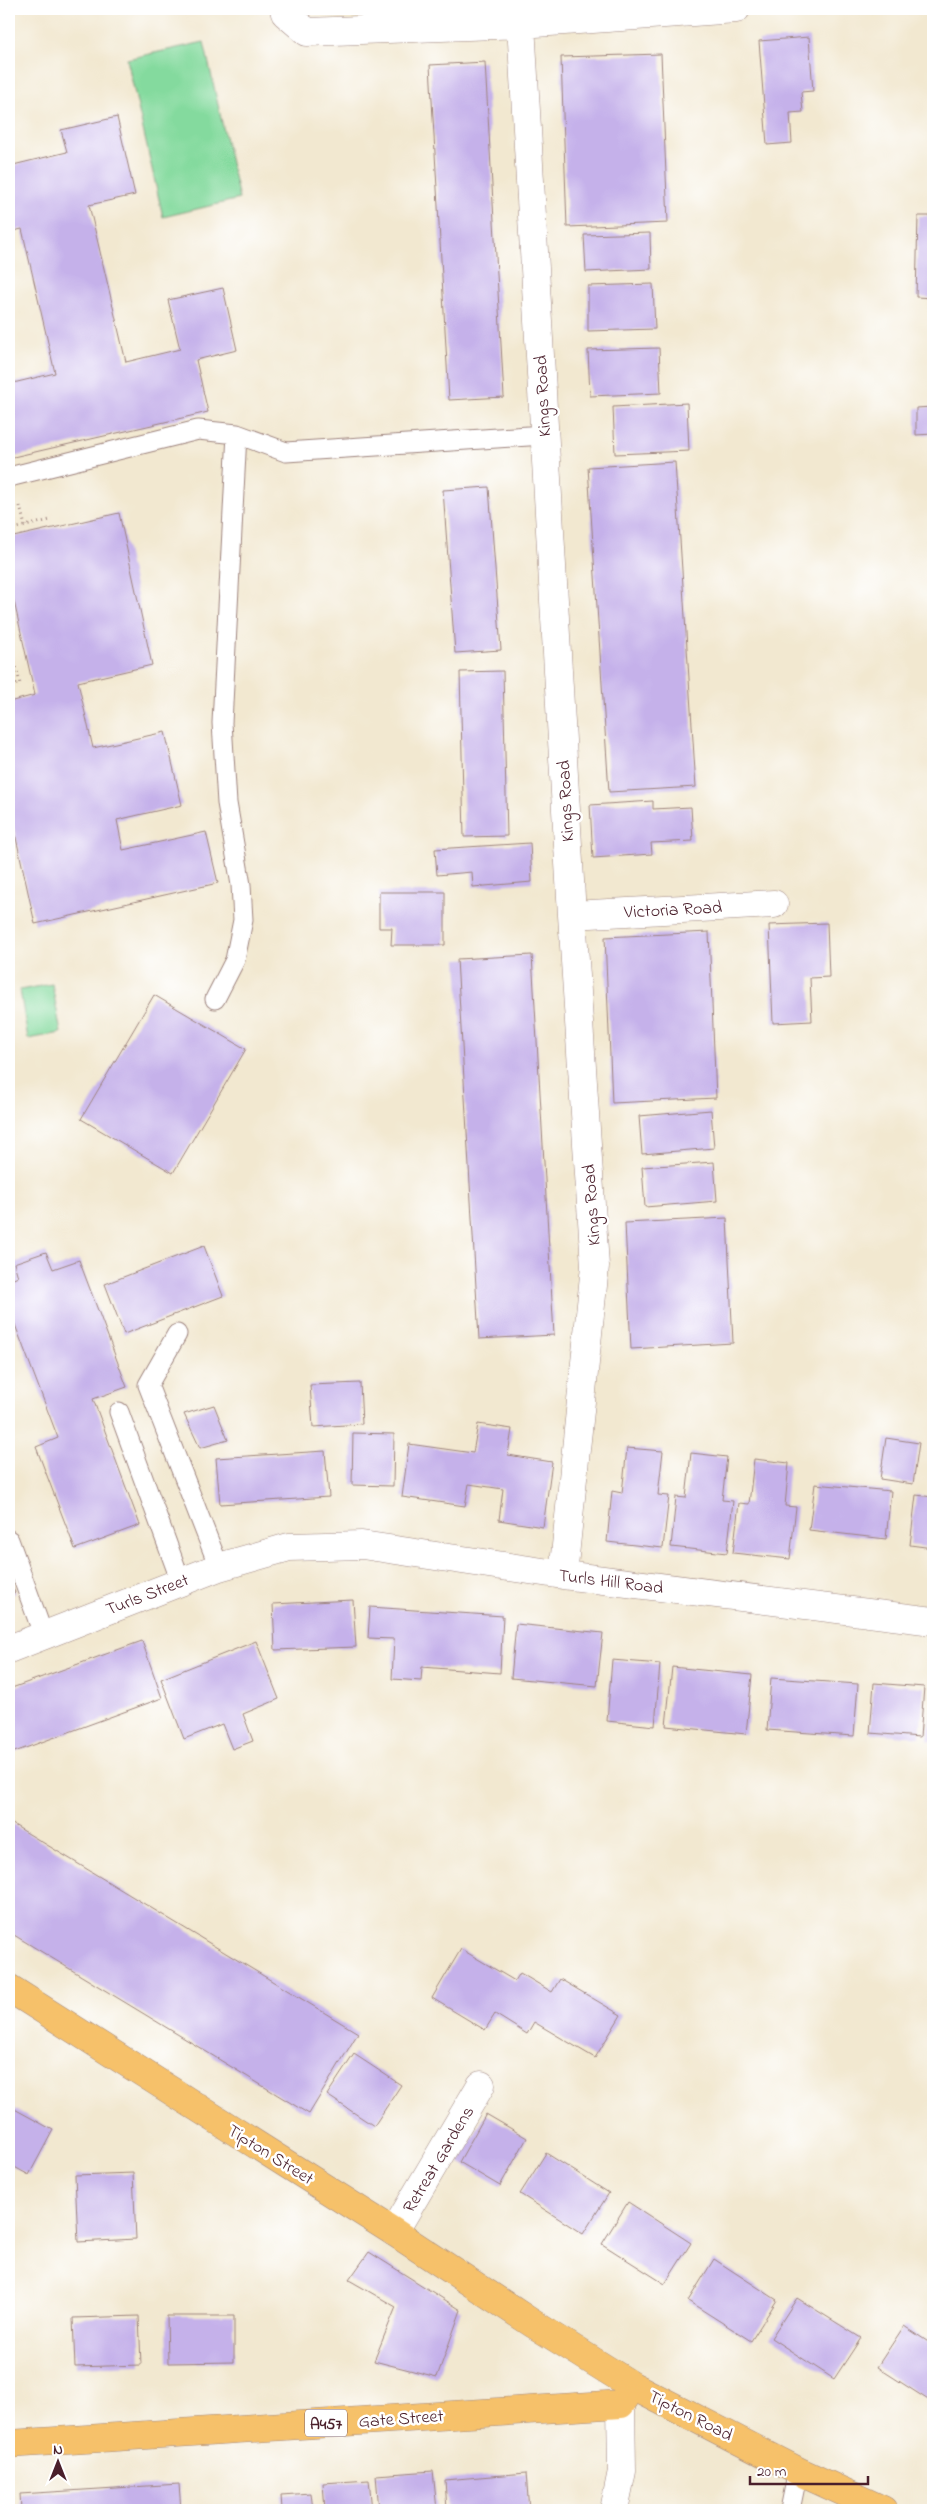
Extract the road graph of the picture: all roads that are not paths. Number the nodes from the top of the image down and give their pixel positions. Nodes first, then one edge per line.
1 (284, 9) edge
2 (736, 9) edge
3 (521, 24) junction
4 (238, 434) junction
5 (544, 435) junction
6 (9, 477) edge
7 (774, 904) dead end
8 (572, 915) junction
9 (215, 999) dead end
10 (177, 1334) dead end
11 (119, 1412) dead end
12 (9, 1540) edge
13 (288, 1547) joint
14 (219, 1567) junction
15 (563, 1575) junction
16 (181, 1582) junction
17 (933, 1621) edge
18 (44, 1634) junction
19 (9, 1648) edge
20 (9, 1988) edge
21 (481, 2085) dead end
22 (394, 2232) junction
23 (532, 2323) joint
24 (627, 2395) junction
25 (9, 2444) edge
26 (798, 2471) junction
27 (614, 2510) edge
28 (790, 2510) edge
29 (883, 2510) edge

1 - 3 street
2 - 3 street
3 - 5 street, Kings Road
4 - 5 lane
4 - 6 lane
4 - 9 lane
5 - 8 street, Kings Road
7 - 8 street, Victoria Road
8 - 15 street, Kings Road
10 - 14 lane
11 - 16 lane
12 - 18 lane
13 - 14 street, Turls Street
13 - 15 street, Turls Hill Road
14 - 16 street, Turls Street
15 - 17 street, Turls Hill Road
16 - 18 street, Turls Street
18 - 19 street, Turls Street
20 - 22 main road, Tipton Street
21 - 22 street, Retreat Gardens
22 - 23 main road, Tipton Street
23 - 24 main road, Tipton Road
24 - 25 main road, Gate Street / A457
24 - 26 main road, Tipton Road
24 - 27 street
26 - 28 lane
26 - 29 main road, Tipton Road

